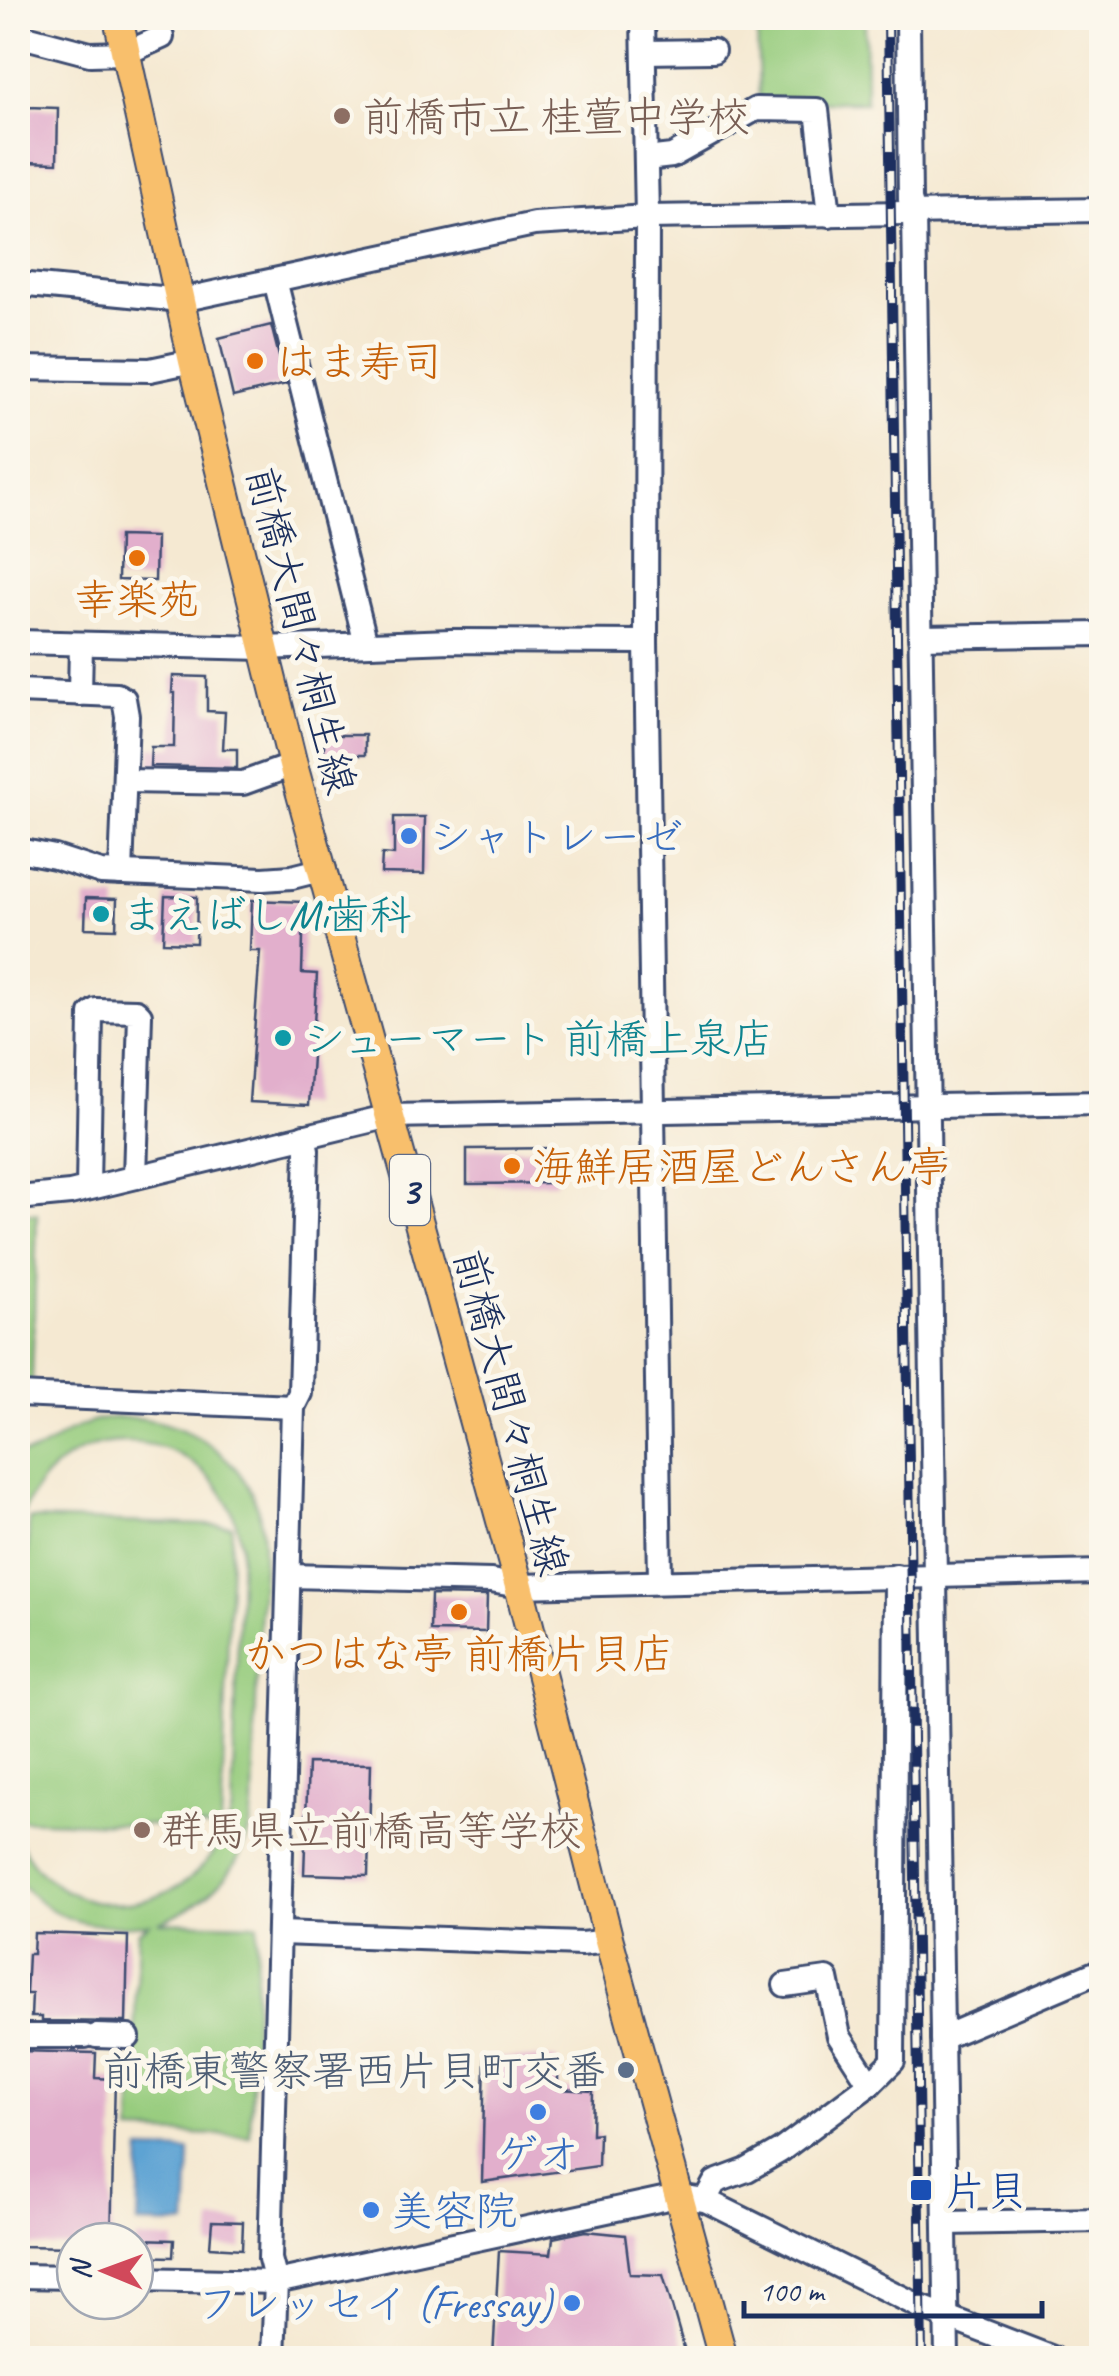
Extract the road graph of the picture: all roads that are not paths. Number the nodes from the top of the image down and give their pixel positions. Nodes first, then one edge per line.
1 (118, 18) edge
2 (643, 18) edge
3 (908, 18) edge
4 (18, 36) edge
5 (162, 37) dead end
6 (713, 51) dead end
7 (644, 52) junction
8 (126, 53) junction
9 (646, 159) junction
10 (1102, 210) edge
11 (914, 213) junction
12 (829, 215) junction
13 (647, 217) junction
14 (275, 280) junction
15 (18, 284) edge
16 (181, 300) junction
17 (193, 360) junction
18 (18, 368) edge
19 (1102, 634) edge
20 (920, 636) junction
21 (18, 642) edge
22 (646, 642) junction
23 (82, 644) junction
24 (366, 644) junction
25 (264, 648) junction
26 (18, 691) edge
27 (80, 694) junction
28 (293, 765) junction
29 (124, 781) junction
30 (18, 850) edge
31 (324, 869) junction
32 (121, 873) junction
33 (1102, 1103) edge
34 (927, 1106) junction
35 (652, 1112) junction
36 (390, 1116) junction
37 (304, 1136) junction
38 (136, 1177) junction
39 (88, 1188) junction
40 (18, 1198) edge
41 (18, 1395) edge
42 (293, 1407) junction
43 (1102, 1572) edge
44 (936, 1575) junction
45 (289, 1576) junction
46 (896, 1576) junction
47 (660, 1582) junction
48 (518, 1586) junction
49 (280, 1932) junction
50 (609, 1941) junction
51 (1102, 1970) edge
52 (785, 1985) dead end
53 (18, 2036) edge
54 (128, 2037) dead end
55 (942, 2038) junction
56 (870, 2084) junction
57 (677, 2196) junction
58 (705, 2200) junction
59 (1102, 2220) edge
60 (946, 2223) junction
61 (18, 2276) edge
62 (55, 2277) edge
63 (155, 2279) edge
64 (276, 2282) junction
65 (947, 2316) junction
66 (1039, 2356) edge
67 (274, 2358) edge
68 (723, 2358) edge
69 (947, 2358) edge

1 - 8 main road, 前橋大間々桐生線 / 3
2 - 7 street
3 - 11 street
4 - 8 street
5 - 8 street
6 - 7 street
7 - 9 street
8 - 16 main road, 前橋大間々桐生線 / 3
9 - 12 street
9 - 13 street
10 - 11 street
11 - 12 street
11 - 20 street
12 - 13 street
13 - 14 street
13 - 22 street
14 - 16 street
14 - 24 street
15 - 16 street
16 - 17 main road, 前橋大間々桐生線 / 3
17 - 18 street
17 - 25 main road, 前橋大間々桐生線 / 3
19 - 20 street
20 - 34 street
21 - 23 street
22 - 24 street
22 - 35 street
23 - 25 street
23 - 27 street
24 - 25 street
25 - 28 main road, 前橋大間々桐生線 / 3
26 - 27 street
27 - 29 street
28 - 29 street
28 - 31 main road, 前橋大間々桐生線 / 3
29 - 32 street
30 - 32 street
31 - 32 street
31 - 36 main road, 前橋大間々桐生線 / 3
33 - 34 street
34 - 35 street
34 - 44 street
35 - 36 street
35 - 47 street
36 - 37 street
36 - 48 main road, 前橋大間々桐生線 / 3
37 - 38 street
37 - 42 street
38 - 39 street
38 - 39 street
39 - 40 street
41 - 42 street
42 - 45 street
43 - 44 street
44 - 46 street
44 - 55 street
45 - 48 street
45 - 49 street
46 - 47 street
46 - 56 street
47 - 48 street
48 - 50 main road, 前橋大間々桐生線 / 3
49 - 50 street
49 - 64 street
50 - 57 main road, 前橋大間々桐生線 / 3
51 - 55 street
52 - 56 street
53 - 54 street
55 - 60 street
56 - 58 street
57 - 58 street
57 - 64 street
57 - 68 main road, 前橋大間々桐生線 / 3
58 - 65 street
59 - 60 street
60 - 65 street
61 - 62 street
63 - 64 street
64 - 67 street
65 - 66 street
65 - 69 street

